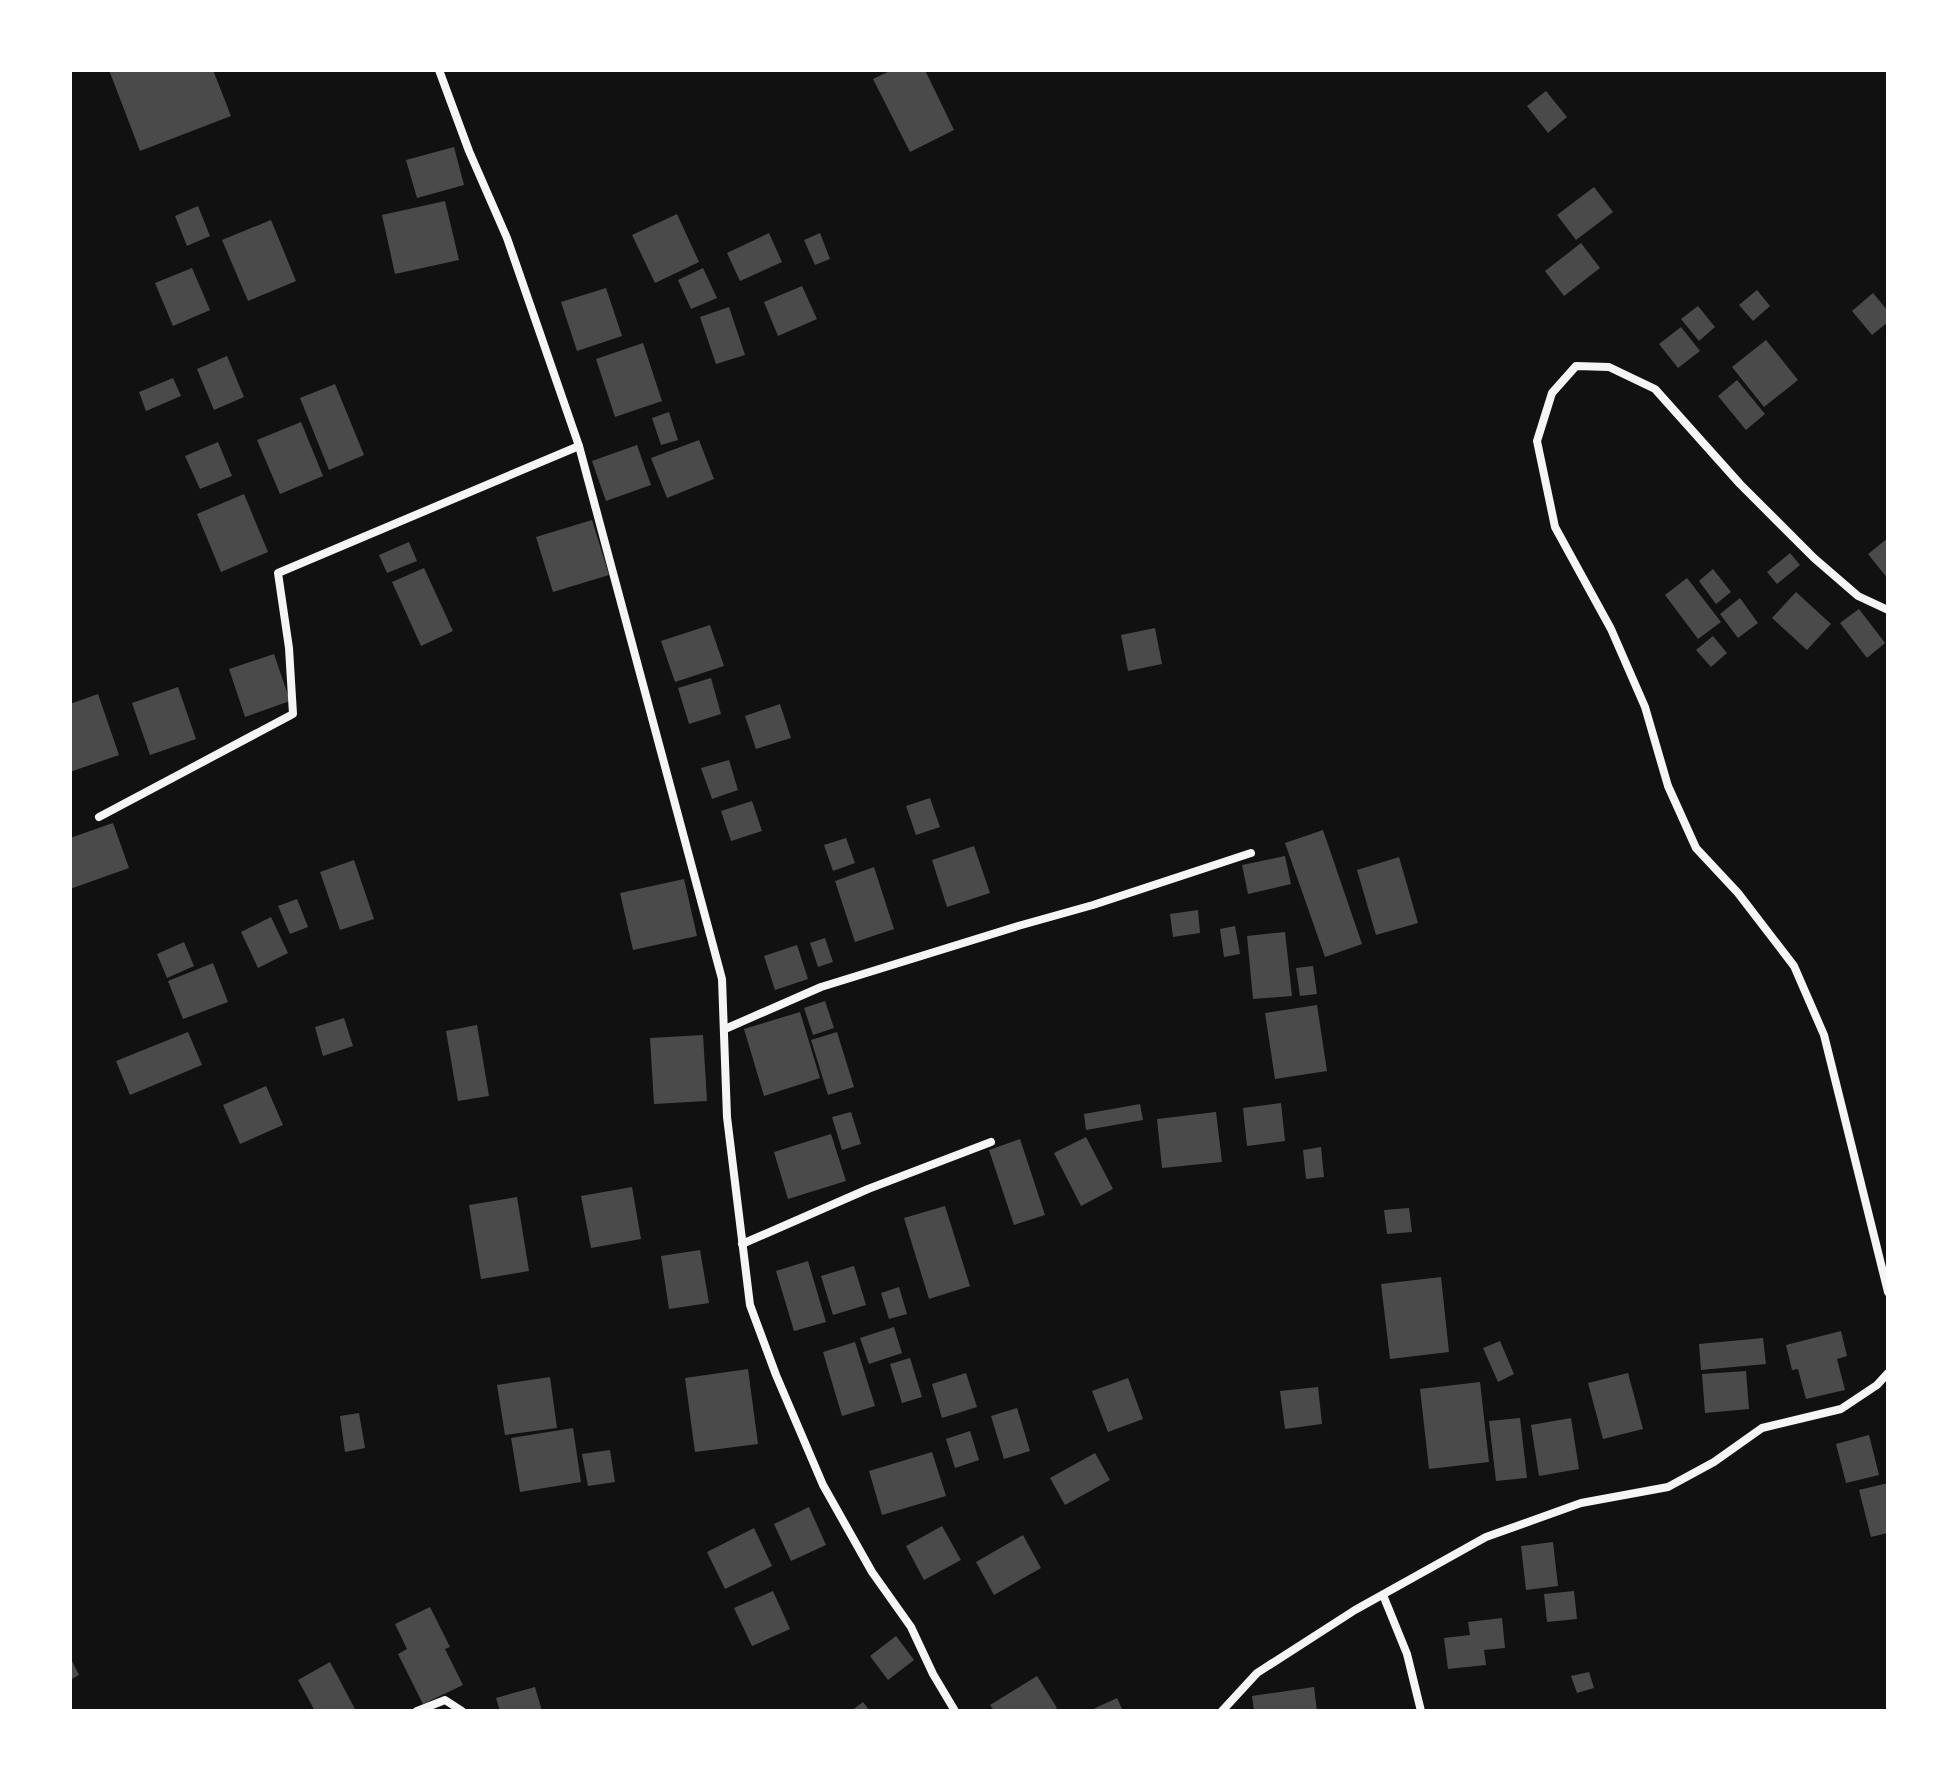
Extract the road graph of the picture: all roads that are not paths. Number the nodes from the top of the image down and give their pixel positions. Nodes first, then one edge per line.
1 (439, 70) edge
2 (579, 446) junction
3 (1888, 610) edge
4 (99, 817) dead end
5 (1251, 853) dead end
6 (725, 1029) junction
7 (991, 1142) dead end
8 (742, 1244) junction
9 (1888, 1292) edge
10 (1888, 1373) edge
11 (1383, 1595) junction
12 (417, 1711) edge
13 (462, 1711) edge
14 (955, 1711) edge
15 (1222, 1711) edge
16 (1421, 1711) edge

1 - 2 street
2 - 4 street
2 - 6 street
3 - 9 street
5 - 6 street
6 - 8 street
7 - 8 street
8 - 14 street
10 - 11 street
11 - 15 street
11 - 16 street
12 - 13 street

